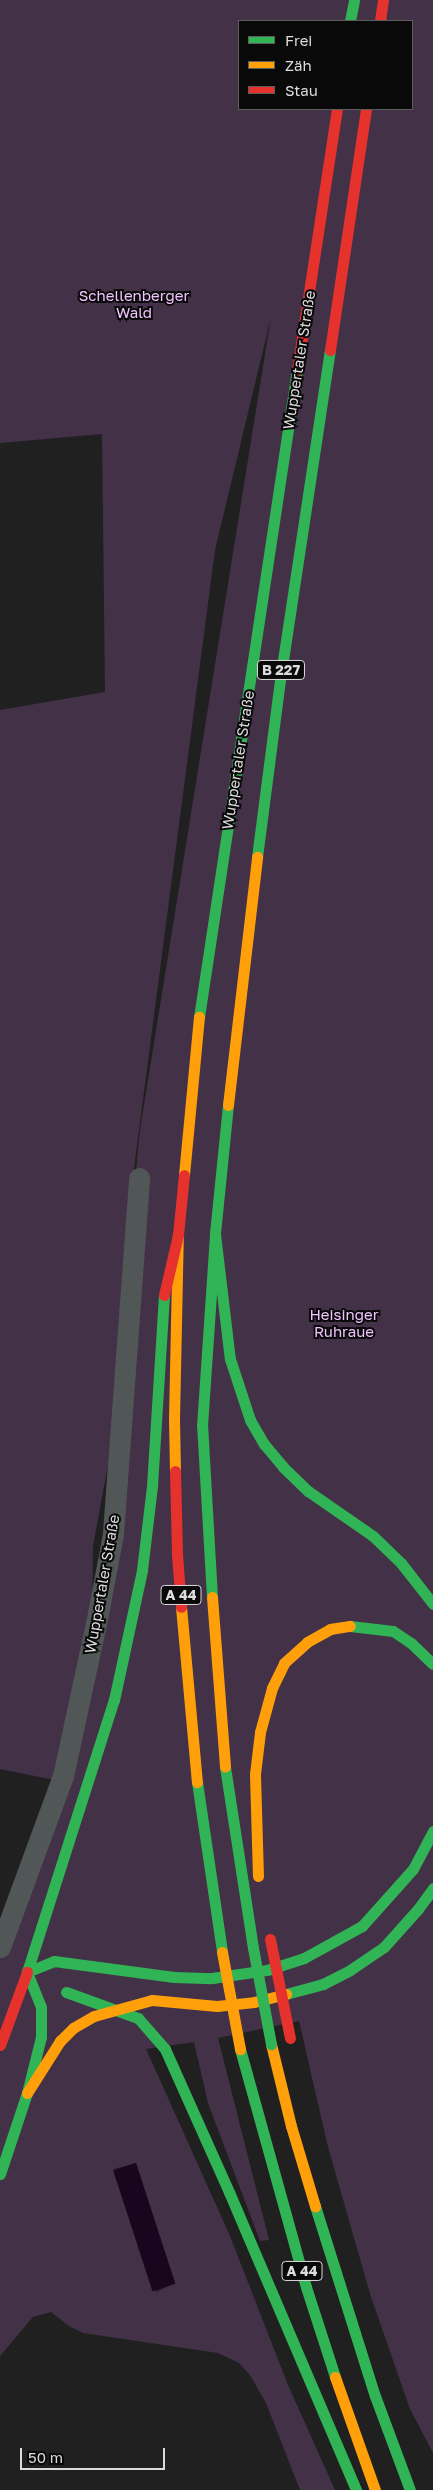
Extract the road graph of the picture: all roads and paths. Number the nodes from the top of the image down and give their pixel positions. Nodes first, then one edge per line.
1 (354, 0) edge
2 (383, 0) edge
3 (350, 20) edge
4 (380, 20) edge
5 (337, 110) edge
6 (366, 110) edge
7 (140, 1178) dead end
8 (215, 1234) junction
9 (178, 1235) junction
10 (433, 1604) edge
11 (433, 1664) edge
12 (433, 1831) edge
13 (433, 1888) edge
14 (261, 1892) dead end
15 (269, 1934) dead end
16 (0, 1947) edge
17 (27, 1972) junction
18 (13, 1987) junction
19 (44, 1991) junction
20 (66, 1992) junction
21 (152, 2000) junction
22 (118, 2011) junction
23 (290, 2043) dead end
24 (0, 2045) edge
25 (291, 2077) dead end
26 (26, 2093) junction
27 (291, 2126) junction
28 (0, 2174) edge
29 (356, 2490) edge
30 (374, 2490) edge
31 (410, 2490) edge

1 - 3 main road
2 - 4 main road
5 - 9 main road, Wuppertaler Straße / B 227
6 - 8 main road, Wuppertaler Straße / B 227
7 - 16 street, Wuppertaler Straße
8 - 10 main road
8 - 27 main road, A 44, bridge
9 - 17 main road
9 - 30 main road, A 44, bridge
11 - 14 main road
12 - 17 main road
13 - 21 main road
15 - 23 main road, bridge
17 - 18 main road
17 - 19 main road
18 - 19 main road
18 - 24 main road
19 - 20 main road
19 - 26 main road
20 - 21 main road
20 - 22 main road
21 - 22 main road
22 - 26 main road
22 - 29 main road
25 - 27 main road
26 - 28 main road
27 - 31 main road, A 44

